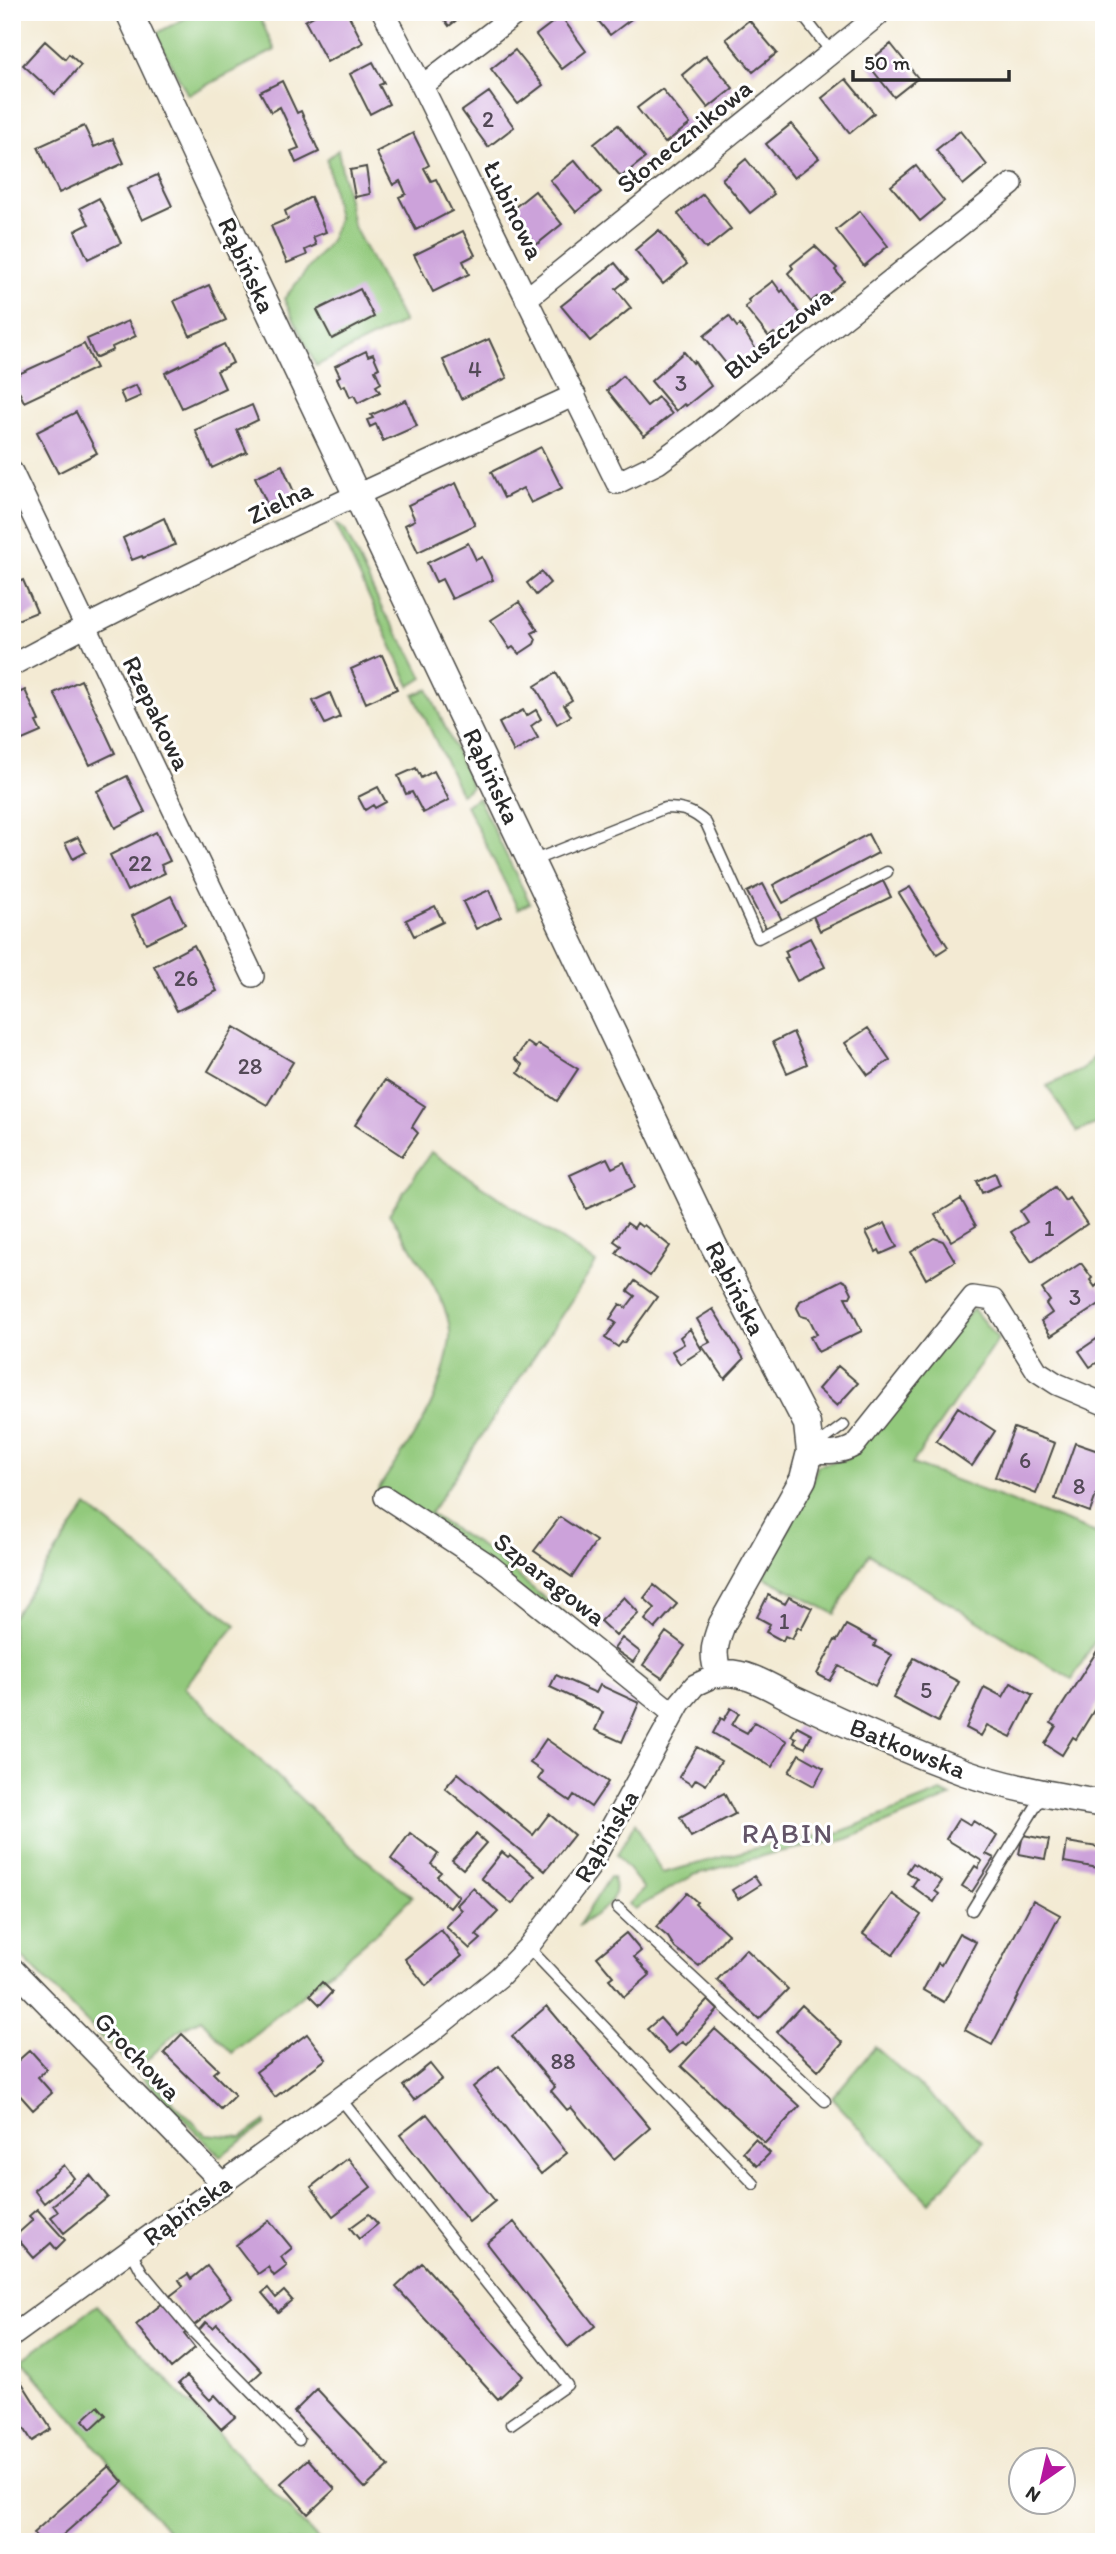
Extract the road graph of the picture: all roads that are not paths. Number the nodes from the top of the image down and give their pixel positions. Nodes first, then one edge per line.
1 (129, 12) edge
2 (383, 12) edge
3 (518, 12) edge
4 (800, 12) edge
5 (877, 16) dead end
6 (832, 52) junction
7 (422, 86) junction
8 (1012, 184) dead end
9 (526, 299) junction
10 (575, 395) junction
11 (593, 433) joint
12 (12, 472) edge
13 (359, 495) junction
14 (84, 626) junction
15 (12, 664) edge
16 (532, 861) junction
17 (887, 872) dead end
18 (253, 976) dead end
19 (1104, 1404) edge
20 (844, 1424) dead end
21 (810, 1446) junction
22 (385, 1497) dead end
23 (719, 1674) junction
24 (674, 1714) junction
25 (1044, 1793) junction
26 (1104, 1804) edge
27 (618, 1908) dead end
28 (972, 1910) dead end
29 (528, 1947) junction
30 (12, 1968) edge
31 (340, 2098) junction
32 (825, 2101) dead end
33 (223, 2184) junction
34 (754, 2184) dead end
35 (131, 2250) junction
36 (12, 2336) edge
37 (511, 2424) dead end
38 (299, 2440) dead end

1 - 13 street, Rąbińska
2 - 7 street, Łubinowa
3 - 7 street
4 - 6 lane
5 - 6 street, Słonecznikowa
6 - 9 street, Słonecznikowa
7 - 9 street, Łubinowa
8 - 11 street, Bluszczowa
9 - 10 street, Łubinowa
10 - 11 street, Łubinowa
10 - 13 street, Zielna
12 - 14 street, Rzepakowa
13 - 14 street, Zielna
13 - 16 street, Rąbińska
14 - 15 street, Zielna
14 - 18 street, Rzepakowa
16 - 17 lane
16 - 21 street, Rąbińska
19 - 21 street
20 - 21 lane
21 - 23 street
22 - 24 street, Szparagowa
23 - 24 street, Rąbińska
23 - 25 street, Batkowska
24 - 29 street, Rąbińska
25 - 26 street, Batkowska
25 - 28 lane
27 - 32 lane
29 - 31 street, Rąbińska
29 - 34 lane
30 - 33 street, Grochowa
31 - 33 street, Rąbińska
31 - 37 lane
33 - 35 street, Rąbińska
35 - 36 street, Rąbińska
35 - 38 lane

